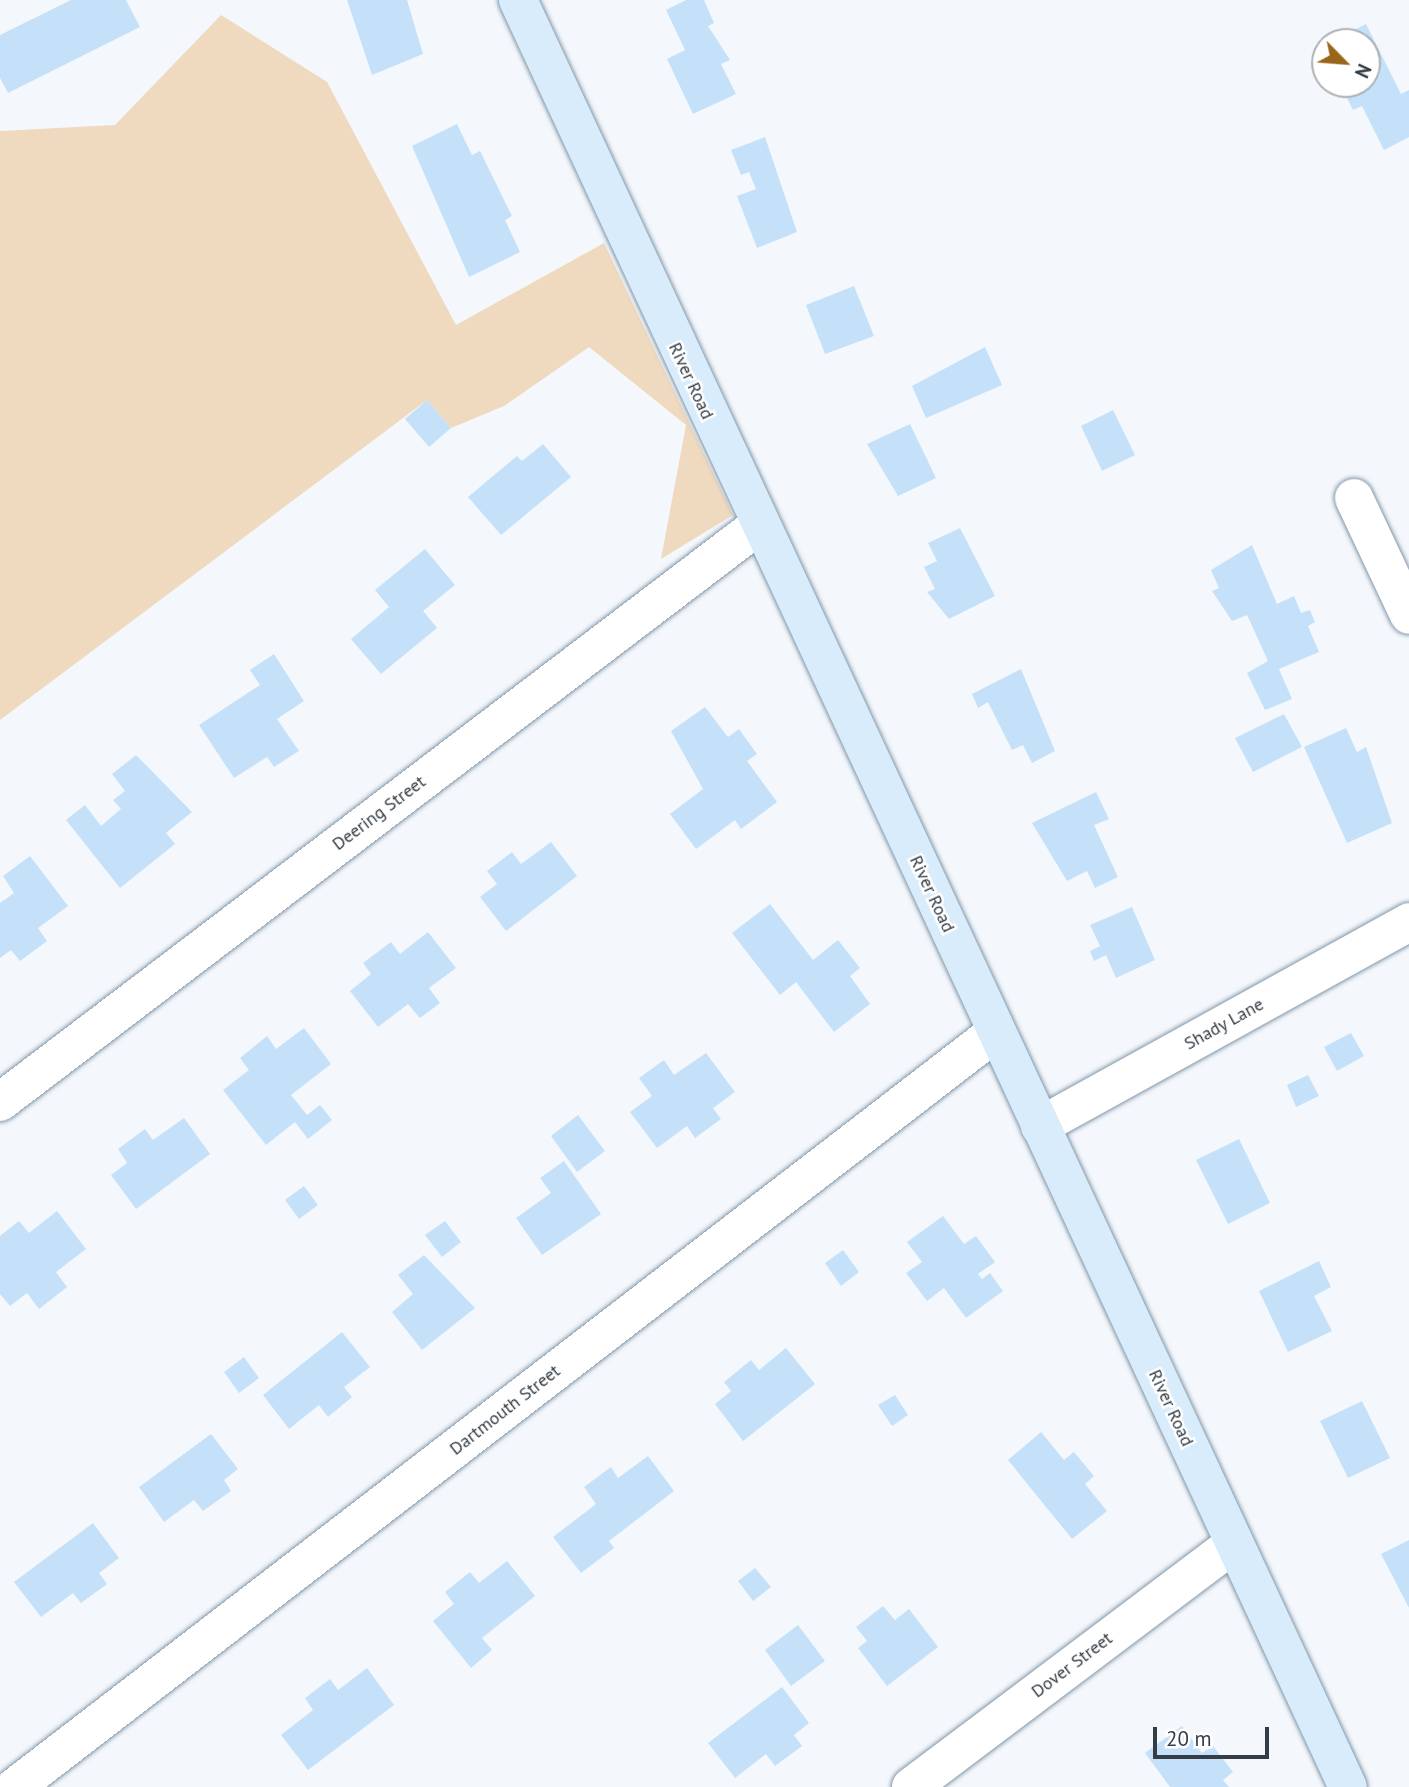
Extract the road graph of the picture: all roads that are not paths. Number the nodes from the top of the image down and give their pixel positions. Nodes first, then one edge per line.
1 (518, 0) edge
2 (1354, 498) dead end
3 (759, 525) junction
4 (1409, 615) edge
5 (1409, 922) edge
6 (996, 1032) junction
7 (0, 1101) edge
8 (1040, 1126) junction
9 (1234, 1544) junction
10 (15, 1787) edge
11 (911, 1787) edge
12 (1348, 1787) edge

1 - 3 street, River Road
2 - 4 street
3 - 6 street, River Road
3 - 7 street, Deering Street
5 - 8 street, Shady Lane
6 - 8 street, River Road
6 - 10 street, Dartmouth Street
8 - 9 street, River Road
9 - 11 street, Dover Street
9 - 12 street, River Road

